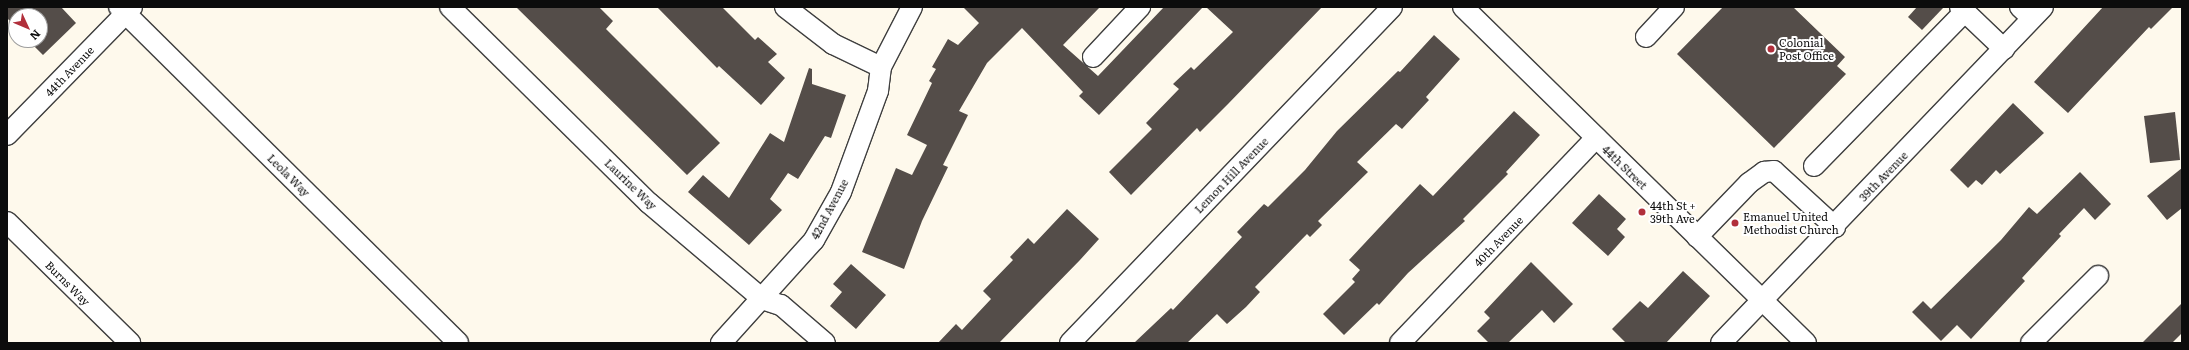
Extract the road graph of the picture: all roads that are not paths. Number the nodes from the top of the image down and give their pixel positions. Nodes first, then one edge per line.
1 (450, 7) edge
2 (785, 7) edge
3 (912, 7) edge
4 (1140, 7) edge
5 (1392, 7) edge
6 (1462, 7) edge
7 (1674, 7) edge
8 (126, 9) edge
9 (1963, 9) edge
10 (2032, 11) edge
11 (1646, 37) dead end
12 (2004, 49) junction
13 (1093, 57) dead end
14 (880, 67) junction
15 (7, 135) edge
16 (1596, 138) junction
17 (1814, 166) dead end
18 (7, 222) edge
19 (1835, 227) junction
20 (1697, 237) junction
21 (2098, 276) dead end
22 (762, 299) junction
23 (1762, 301) junction
24 (130, 343) edge
25 (458, 343) edge
26 (721, 343) edge
27 (825, 343) edge
28 (1070, 343) edge
29 (1400, 343) edge
30 (1721, 343) edge
31 (1806, 343) edge
32 (2031, 343) edge

1 - 22 street, Laurine Way
2 - 14 street
3 - 14 street, 42nd Avenue
4 - 13 street
5 - 28 street, Lemon Hill Avenue
6 - 16 street, 44th Street
7 - 11 street
8 - 15 street, 44th Avenue
8 - 25 street, Leola Way
9 - 12 street
9 - 17 street
10 - 12 street, 39th Avenue
12 - 19 street, 39th Avenue
14 - 22 street, 42nd Avenue
16 - 20 street, 44th Street
16 - 29 street, 40th Avenue
18 - 24 street, Burns Way
19 - 20 street
19 - 23 street, 39th Avenue
20 - 23 street, 44th Street
21 - 32 street
22 - 26 street, 42nd Avenue
22 - 27 street, Laurine Way
23 - 30 street, 39th Avenue
23 - 31 street, 44th Street

